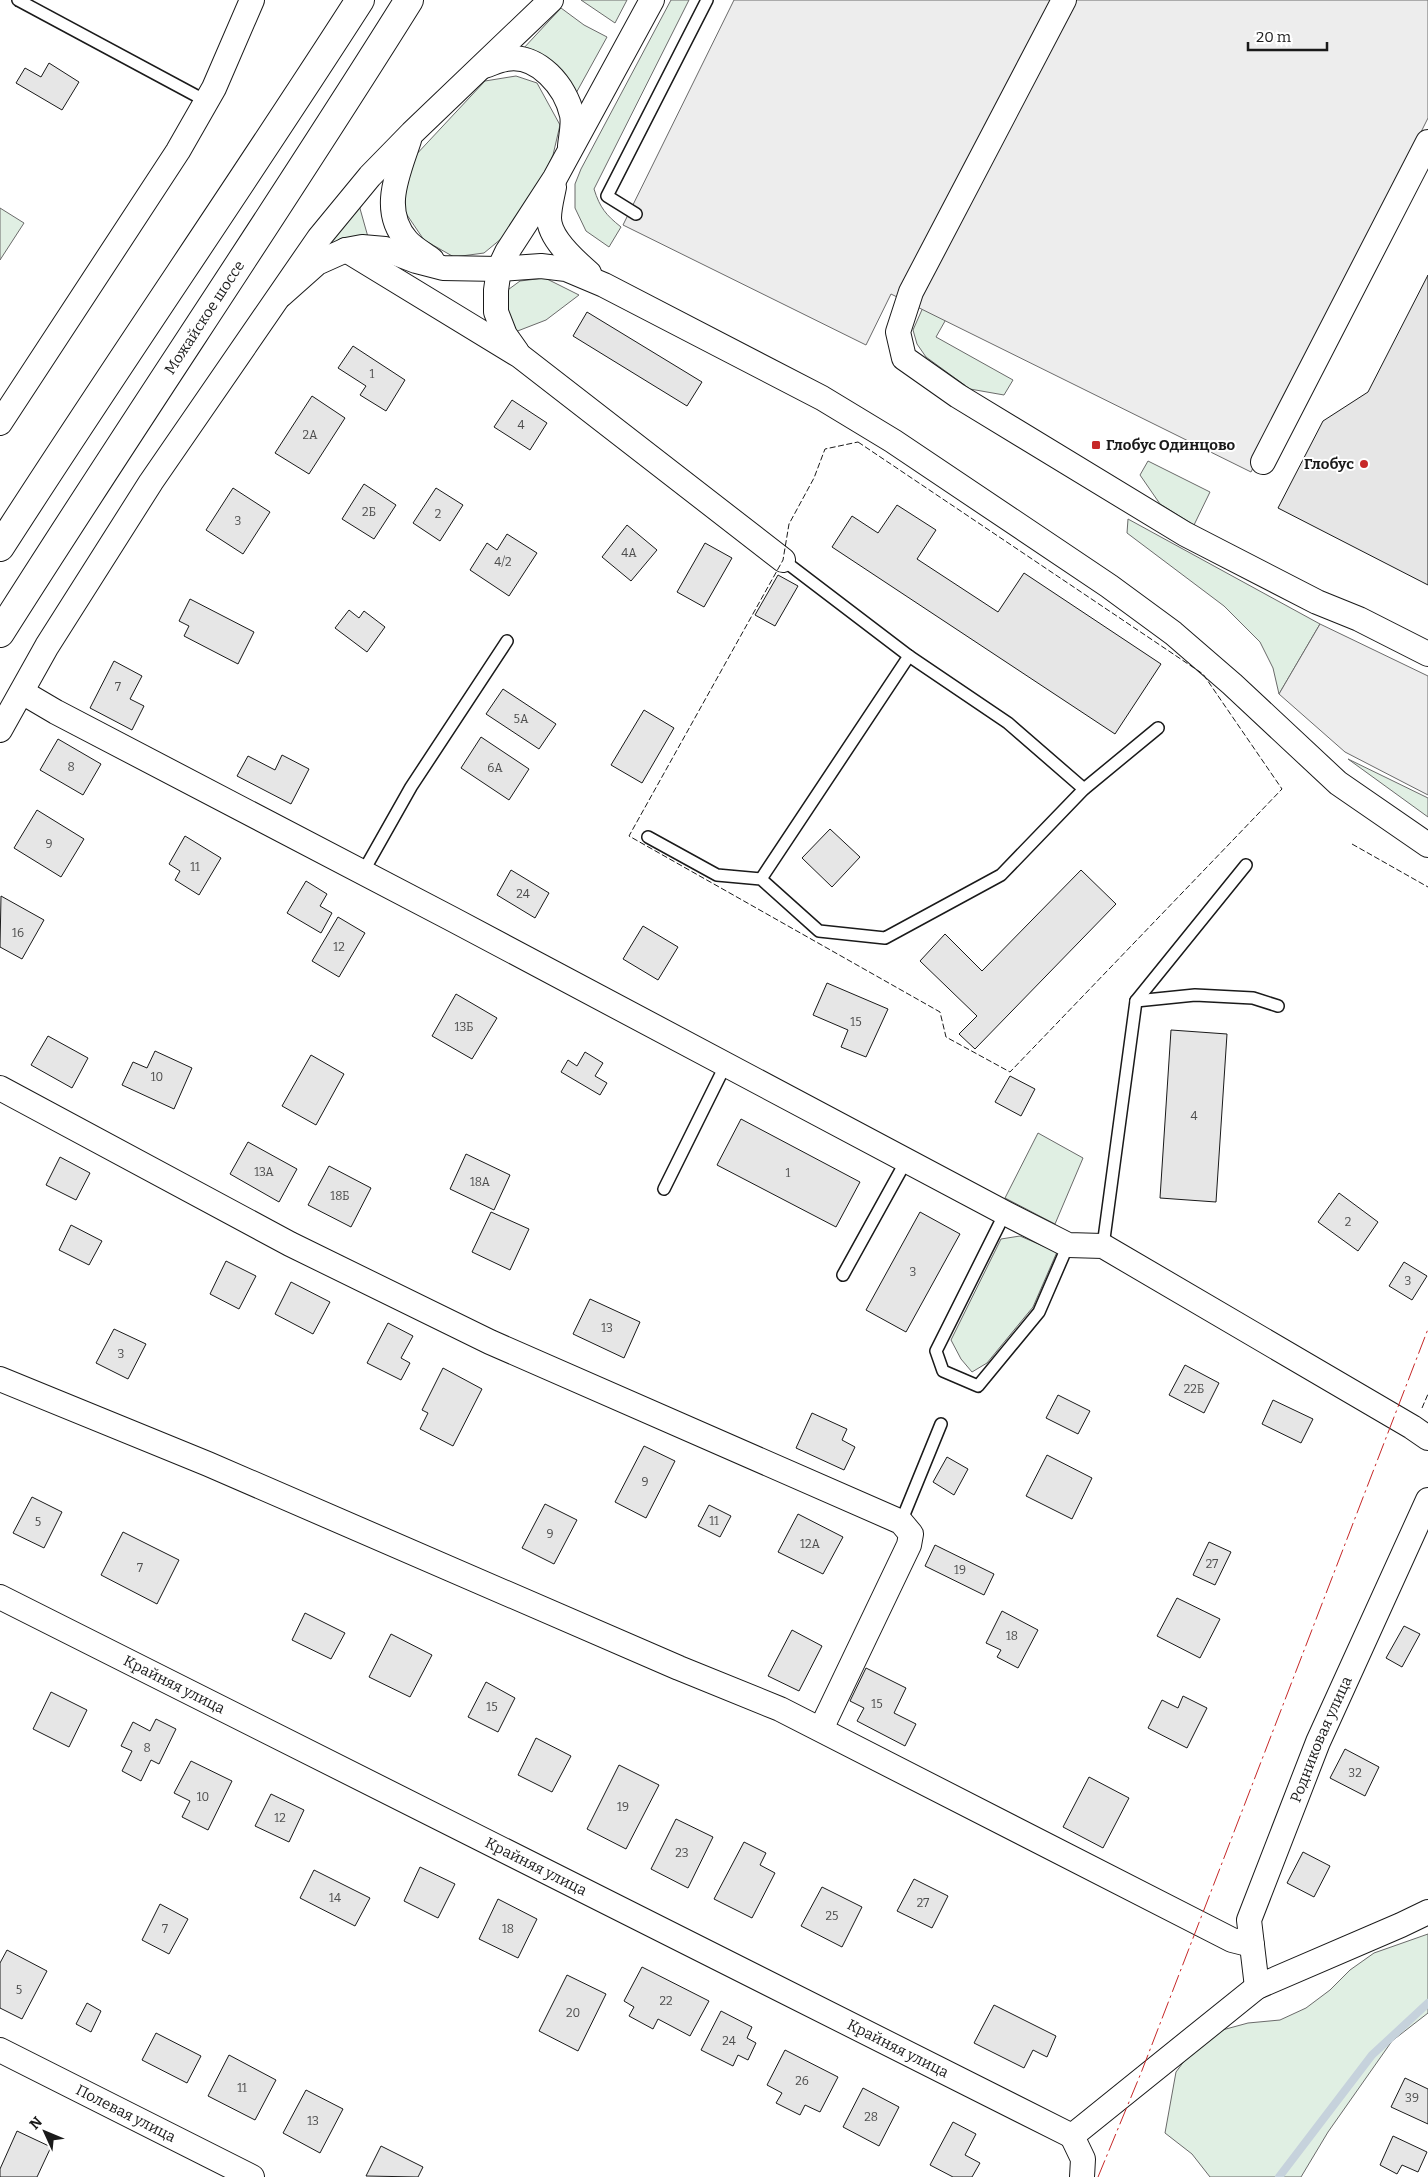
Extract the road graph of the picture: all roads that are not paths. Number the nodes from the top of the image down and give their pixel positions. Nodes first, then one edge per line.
1 (18, 0) edge
2 (252, 0) edge
3 (360, 0) edge
4 (409, 0) edge
5 (552, 0) edge
6 (652, 0) edge
7 (707, 0) edge
8 (1064, 0) edge
9 (481, 67) junction
10 (206, 101) junction
11 (412, 134) junction
12 (1428, 142) edge
13 (570, 150) junction
14 (555, 178) junction
15 (636, 214) dead end
16 (346, 250) junction
17 (442, 268) junction
18 (499, 269) junction
19 (604, 285) junction
20 (282, 295) junction
21 (520, 356) junction
22 (0, 423) edge
23 (1263, 462) dead end
24 (0, 547) edge
25 (783, 560) joint
26 (0, 633) edge
27 (507, 641) dead end
28 (1428, 654) edge
29 (909, 656) junction
30 (22, 692) junction
31 (1158, 728) dead end
32 (0, 730) edge
33 (1084, 789) junction
34 (648, 837) dead end
35 (1427, 843) edge
36 (1246, 865) dead end
37 (362, 872) junction
38 (761, 879) junction
39 (1136, 1002) junction
40 (1278, 1006) dead end
41 (726, 1066) junction
42 (0, 1088) edge
43 (906, 1161) junction
44 (664, 1189) dead end
45 (1005, 1213) junction
46 (1068, 1245) junction
47 (1103, 1246) junction
48 (843, 1275) dead end
49 (0, 1379) edge
50 (941, 1424) dead end
51 (1428, 1438) edge
52 (1428, 1500) edge
53 (901, 1522) junction
54 (0, 1597) edge
55 (821, 1729) junction
56 (1428, 1912) edge
57 (1252, 1946) junction
58 (1257, 1987) junction
59 (0, 2050) edge
60 (1072, 2136) junction
61 (252, 2177) edge
62 (1082, 2177) edge

1 - 10 lane
2 - 10 street
3 - 24 main road
4 - 26 main road, Можайское шоссе
5 - 9 street
6 - 13 street
7 - 15 lane
8 - 28 street
9 - 11 street
9 - 13 street
10 - 22 street
11 - 17 street
11 - 20 street
12 - 23 street
13 - 14 street
14 - 18 street
14 - 19 street
16 - 17 street
16 - 20 street
16 - 21 street
17 - 18 street
18 - 19 street
18 - 21 street
19 - 35 street
20 - 30 street
21 - 25 street
25 - 29 lane
27 - 37 lane
29 - 33 lane
29 - 38 lane
30 - 32 street
30 - 37 street
31 - 33 lane
33 - 38 lane
34 - 38 lane
36 - 39 lane
37 - 41 street
39 - 40 lane
39 - 47 lane
41 - 43 street
41 - 44 lane
42 - 53 street
43 - 45 street
43 - 48 lane
45 - 46 street
45 - 46 lane
46 - 47 street
47 - 51 street
49 - 55 street
50 - 53 lane
52 - 57 street, Родниковая улица
53 - 55 street
54 - 60 street, Крайняя улица
55 - 57 street
56 - 58 street
57 - 58 street, Родниковая улица
58 - 60 street
59 - 61 street, Полевая улица
60 - 62 street

